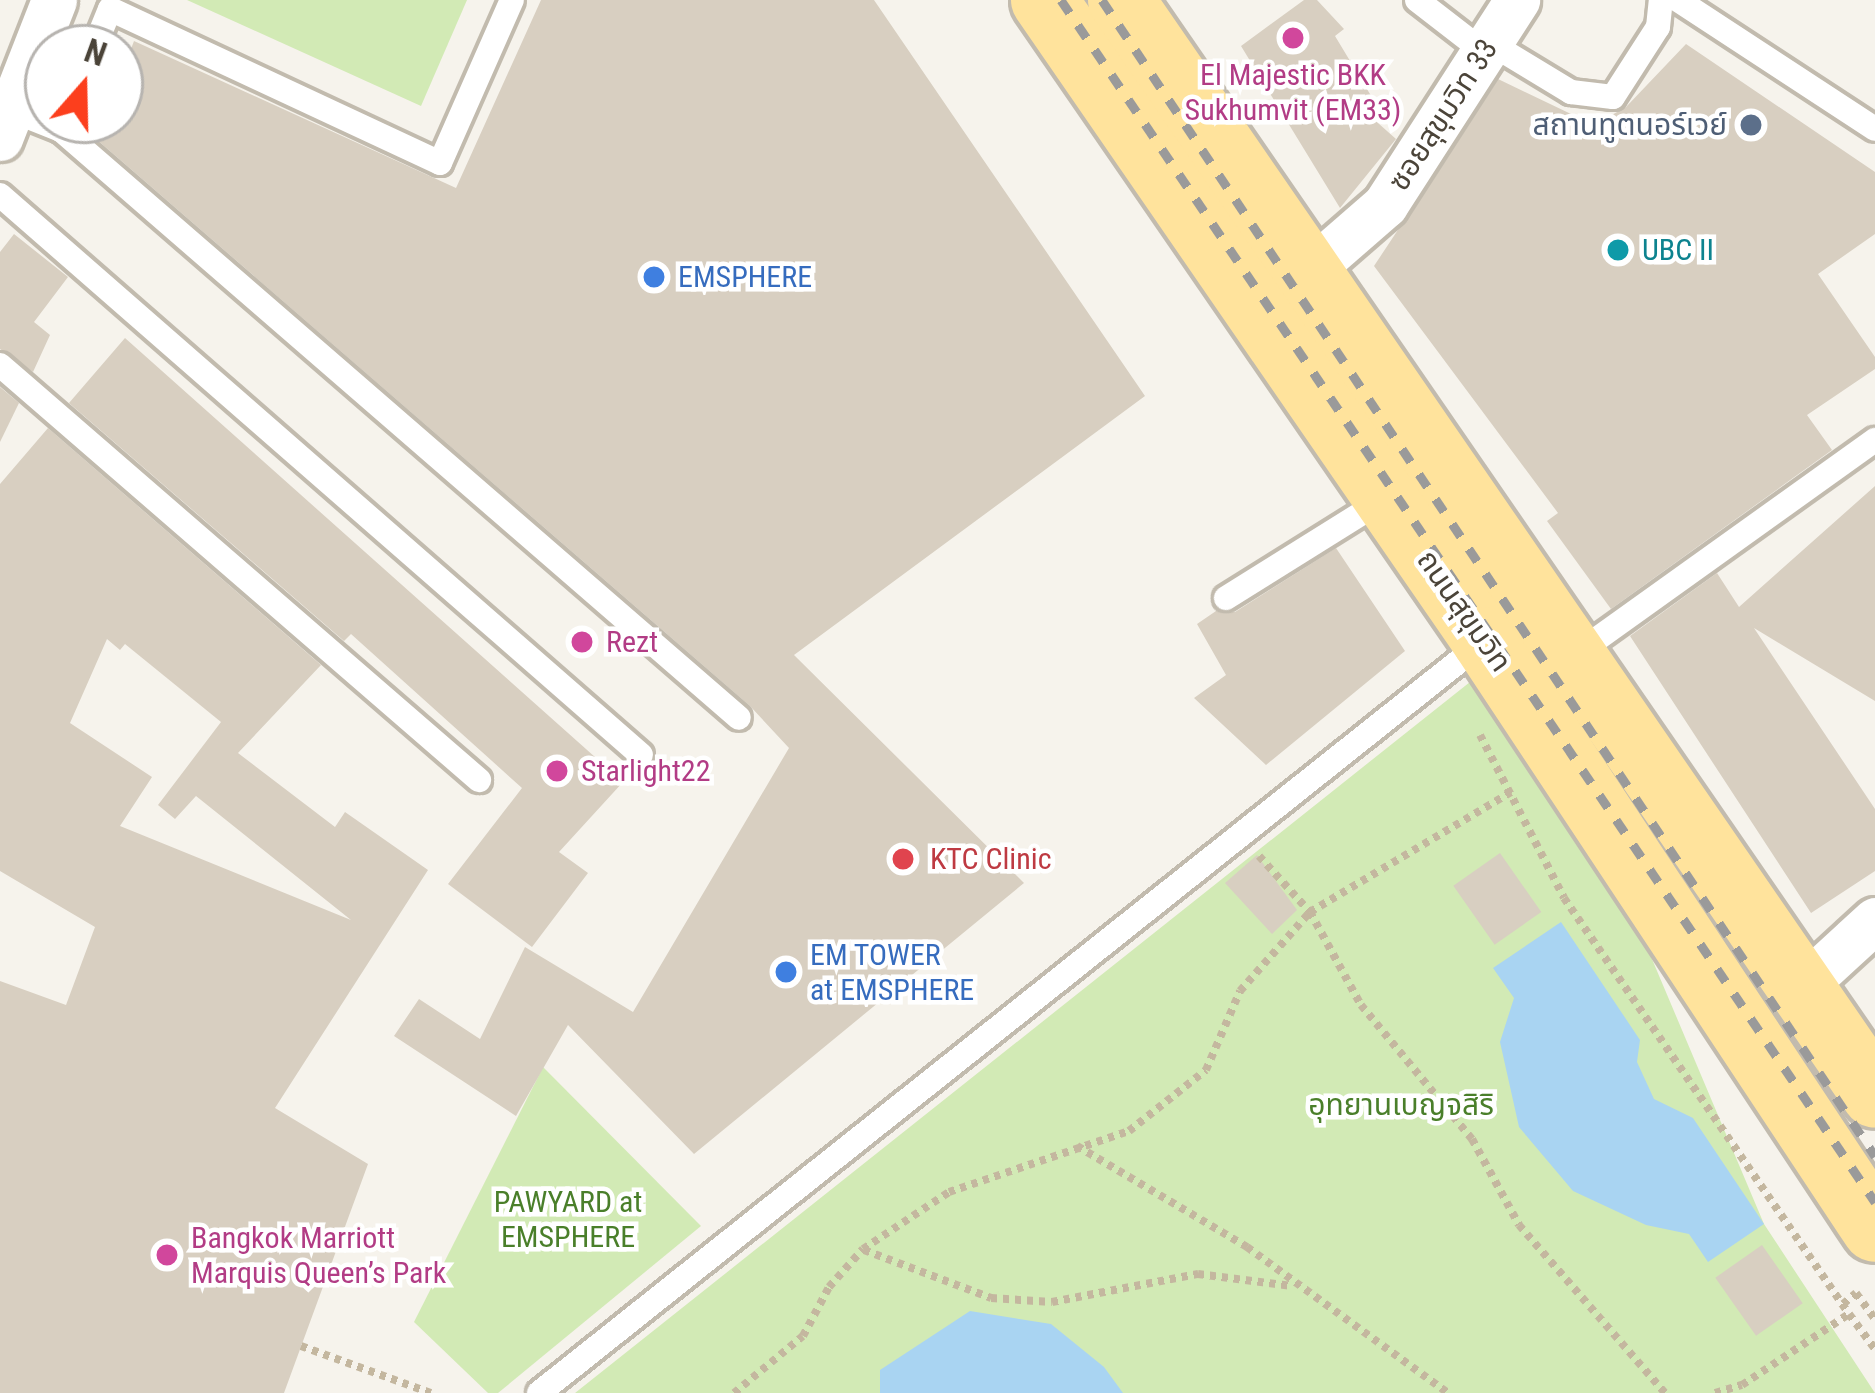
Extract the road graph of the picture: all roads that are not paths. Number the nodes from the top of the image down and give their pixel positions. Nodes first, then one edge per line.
1 (54, 0) edge
2 (512, 0) edge
3 (1044, 0) edge
4 (1120, 0) edge
5 (1418, 0) edge
6 (1516, 0) edge
7 (1543, 0) edge
8 (1661, 0) edge
9 (1678, 0) edge
10 (101, 4) edge
11 (1494, 50) junction
12 (5, 124) edge
13 (1875, 129) edge
14 (85, 144) edge
15 (0, 195) edge
16 (1308, 272) junction
17 (0, 365) edge
18 (1875, 440) edge
19 (1385, 499) junction
20 (1226, 598) dead end
21 (1576, 654) junction
22 (1464, 656) junction
23 (739, 718) dead end
24 (641, 755) dead end
25 (478, 780) dead end
26 (1875, 920) edge
27 (1802, 987) junction
28 (1875, 1095) edge
29 (1875, 1228) edge
30 (538, 1393) edge

1 - 12 street
2 - 10 lane
3 - 19 main road, ถนนสุขุมวิท
4 - 16 main road
5 - 11 lane
6 - 11 street, ซอยสุขุมวิท 33
7 - 11 lane
8 - 11 lane
9 - 13 lane
11 - 16 street, ซอยสุขุมวิท 33
14 - 23 lane
15 - 24 lane
16 - 21 main road
17 - 25 lane
18 - 21 lane
19 - 20 lane
19 - 22 main road, ถนนสุขุมวิท
21 - 27 main road
22 - 29 main road, ถนนสุขุมวิท
22 - 30 lane
26 - 27 street
27 - 28 main road

